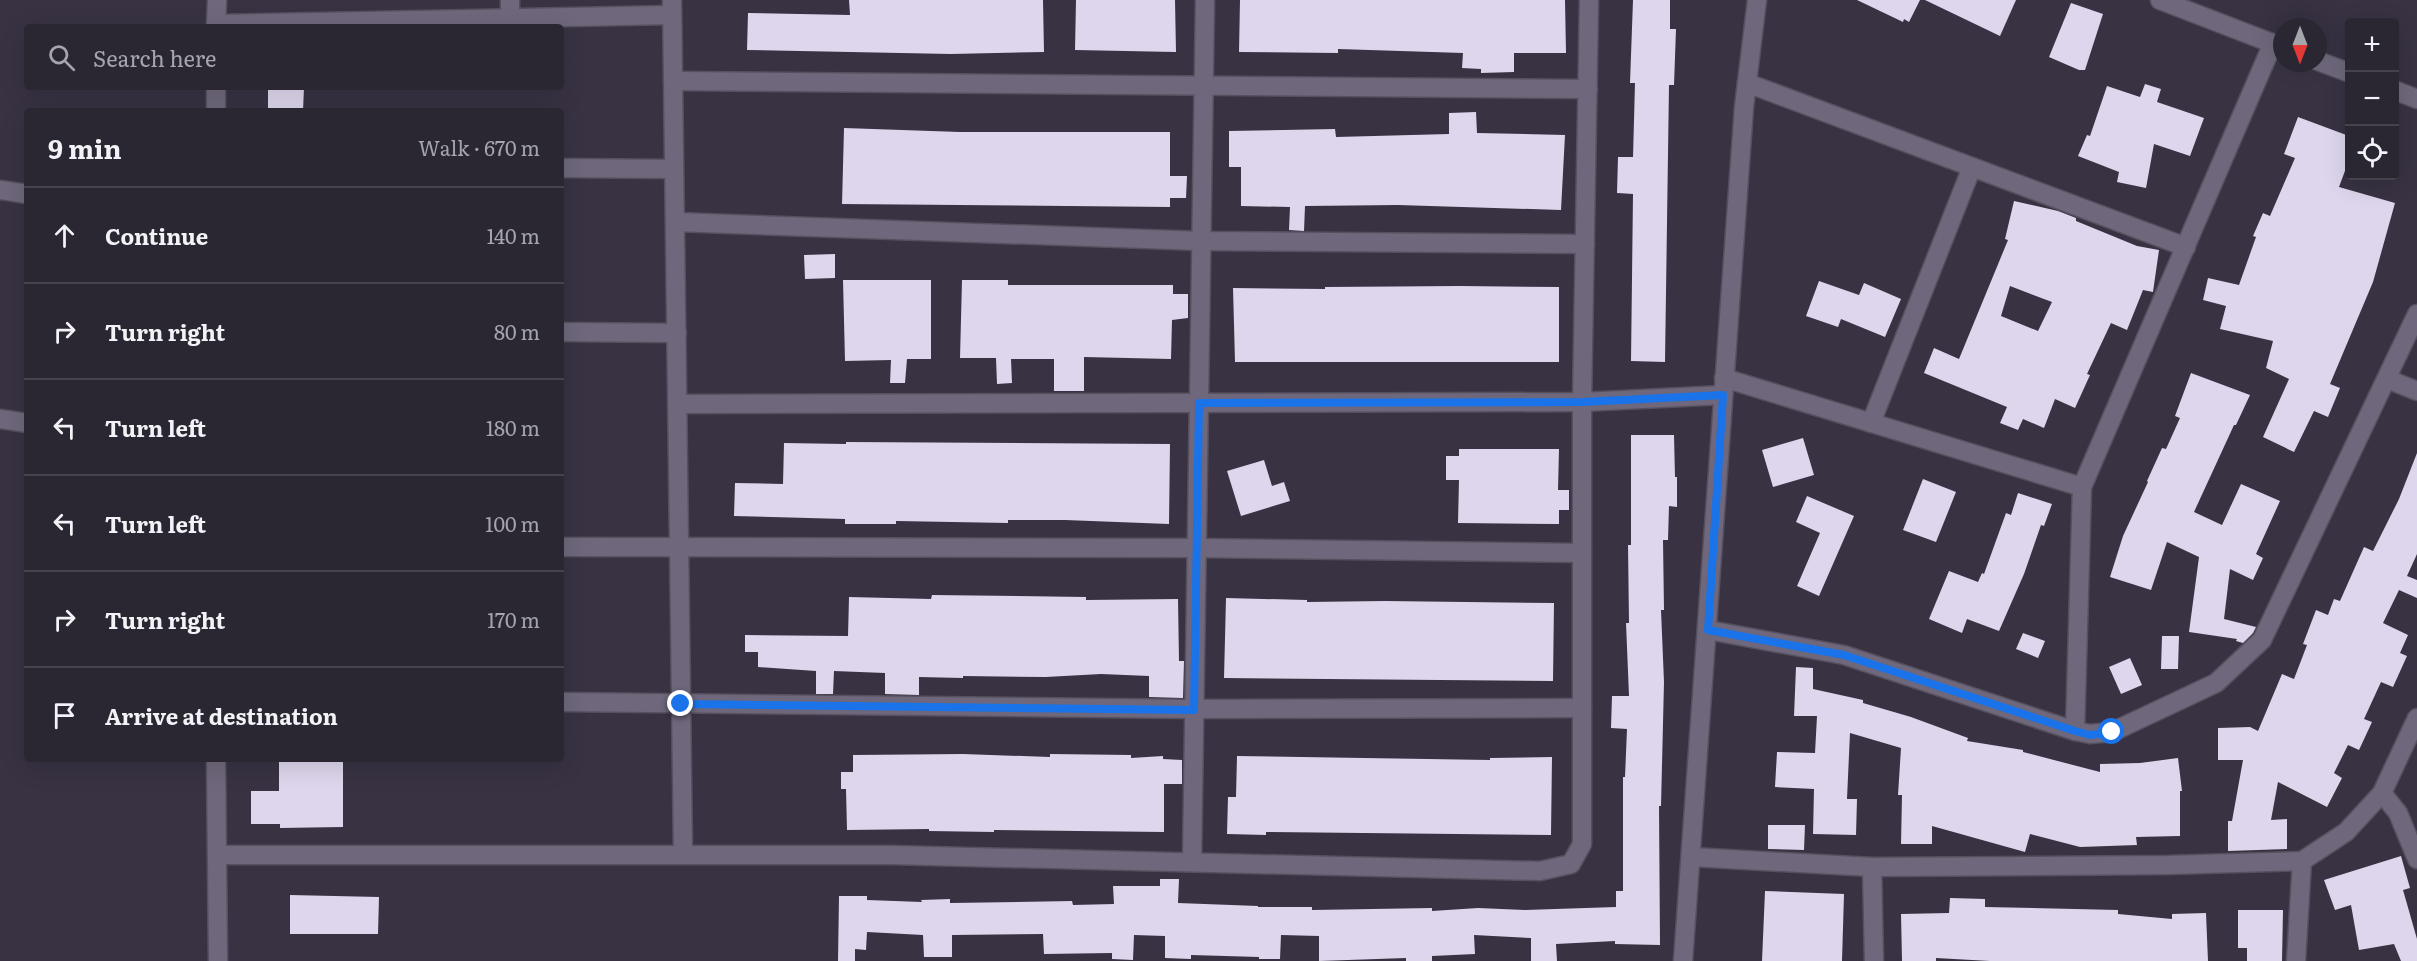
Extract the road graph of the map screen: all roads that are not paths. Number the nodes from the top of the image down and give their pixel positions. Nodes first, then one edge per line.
1 (217, 0) edge
2 (510, 0) edge
3 (1205, 0) edge
4 (1589, 0) edge
5 (1757, 0) edge
6 (2160, 0) edge
7 (672, 8) edge
8 (510, 18) junction
9 (216, 24) edge
10 (290, 24) edge
11 (2273, 43) edge
12 (2273, 56) edge
13 (2327, 64) edge
14 (2346, 72) edge
15 (673, 81) junction
16 (1746, 83) junction
17 (1204, 86) junction
18 (1588, 89) junction
19 (216, 90) edge
20 (2399, 92) edge
21 (2417, 99) edge
22 (216, 108) edge
23 (1972, 167) junction
24 (564, 168) edge
25 (674, 169) junction
26 (0, 190) edge
27 (24, 194) edge
28 (675, 222) junction
29 (1201, 241) junction
30 (1585, 244) junction
31 (2186, 247) junction
32 (2417, 314) edge
33 (564, 332) edge
34 (677, 333) junction
35 (2387, 379) junction
36 (1724, 387) junction
37 (2417, 391) edge
38 (1582, 402) junction
39 (1199, 403) junction
40 (678, 404) junction
41 (0, 419) edge
42 (24, 423) edge
43 (1871, 423) junction
44 (2082, 488) junction
45 (679, 546) junction
46 (564, 547) edge
47 (1197, 548) junction
48 (1582, 553) junction
49 (1708, 630) junction
50 (564, 702) edge
51 (681, 704) junction
52 (1582, 708) junction
53 (1194, 710) junction
54 (2417, 718) edge
55 (2075, 731) junction
56 (216, 762) edge
57 (2382, 793) junction
58 (683, 854) junction
59 (218, 855) junction
60 (1691, 857) junction
61 (2417, 859) edge
62 (2302, 861) junction
63 (1192, 862) junction
64 (1872, 867) junction
65 (218, 961) edge
66 (1683, 961) edge
67 (1874, 961) edge
68 (2296, 961) edge

1 - 9 street
2 - 8 street
3 - 17 street
4 - 18 street
5 - 16 street
6 - 11 street
7 - 8 street
7 - 15 street
8 - 10 street
12 - 31 street
13 - 14 street
15 - 17 street
15 - 25 street
16 - 23 street
16 - 36 street
17 - 18 street
17 - 29 street
18 - 30 street
19 - 22 street
20 - 21 street
23 - 31 street
23 - 43 street
24 - 25 street
25 - 28 street
26 - 27 street
28 - 29 street
28 - 34 street
29 - 30 street
29 - 39 street
30 - 38 street
31 - 44 street
32 - 35 street
33 - 34 street
34 - 40 street
35 - 37 street
35 - 55 street
36 - 38 street
36 - 43 street
36 - 49 street
38 - 39 street
38 - 48 street
39 - 40 street
39 - 47 street
40 - 45 street
41 - 42 street
43 - 44 street
44 - 55 street
45 - 46 street
45 - 47 street
45 - 51 street
47 - 48 street
47 - 53 street
48 - 52 street
49 - 55 street
49 - 60 street
50 - 51 street
51 - 53 street
51 - 58 street
52 - 53 street
52 - 63 street
53 - 63 street
54 - 57 street
56 - 59 street
57 - 61 street
57 - 62 street
58 - 59 street
58 - 63 street
59 - 65 street
60 - 64 street
60 - 66 street
62 - 64 street
62 - 68 street
64 - 67 street

